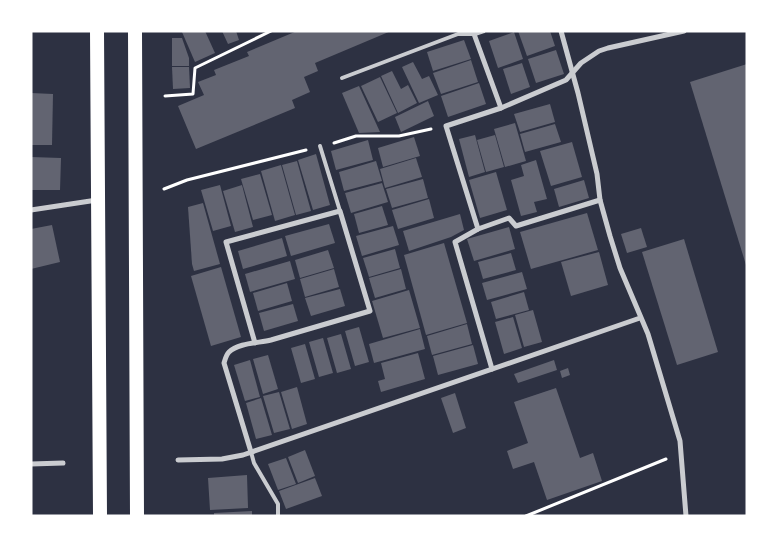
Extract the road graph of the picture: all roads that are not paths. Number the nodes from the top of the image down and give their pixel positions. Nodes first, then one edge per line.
1 (97, 31) edge
2 (135, 31) edge
3 (483, 31) edge
4 (561, 31) edge
5 (684, 31) edge
6 (474, 34) junction
7 (573, 72) junction
8 (342, 78) dead end
9 (501, 108) junction
10 (320, 146) dead end
11 (98, 200) junction
12 (600, 200) junction
13 (31, 210) edge
14 (340, 211) junction
15 (478, 229) junction
16 (640, 318) junction
17 (255, 343) junction
18 (492, 369) junction
19 (251, 452) junction
20 (178, 460) dead end
21 (63, 463) dead end
22 (31, 464) edge
23 (100, 516) edge
24 (137, 516) edge
25 (278, 516) edge
26 (686, 516) edge

1 - 11 highway
2 - 24 highway
3 - 6 street
4 - 7 street
5 - 7 street
6 - 8 lane
6 - 9 street
7 - 9 street
7 - 12 street
9 - 15 street
10 - 14 lane
11 - 13 street
11 - 23 highway
12 - 15 street
12 - 16 street
14 - 17 street
14 - 17 street
15 - 18 street
16 - 18 street
16 - 26 street
17 - 19 street
18 - 19 street
19 - 20 street
19 - 25 lane
21 - 22 street

